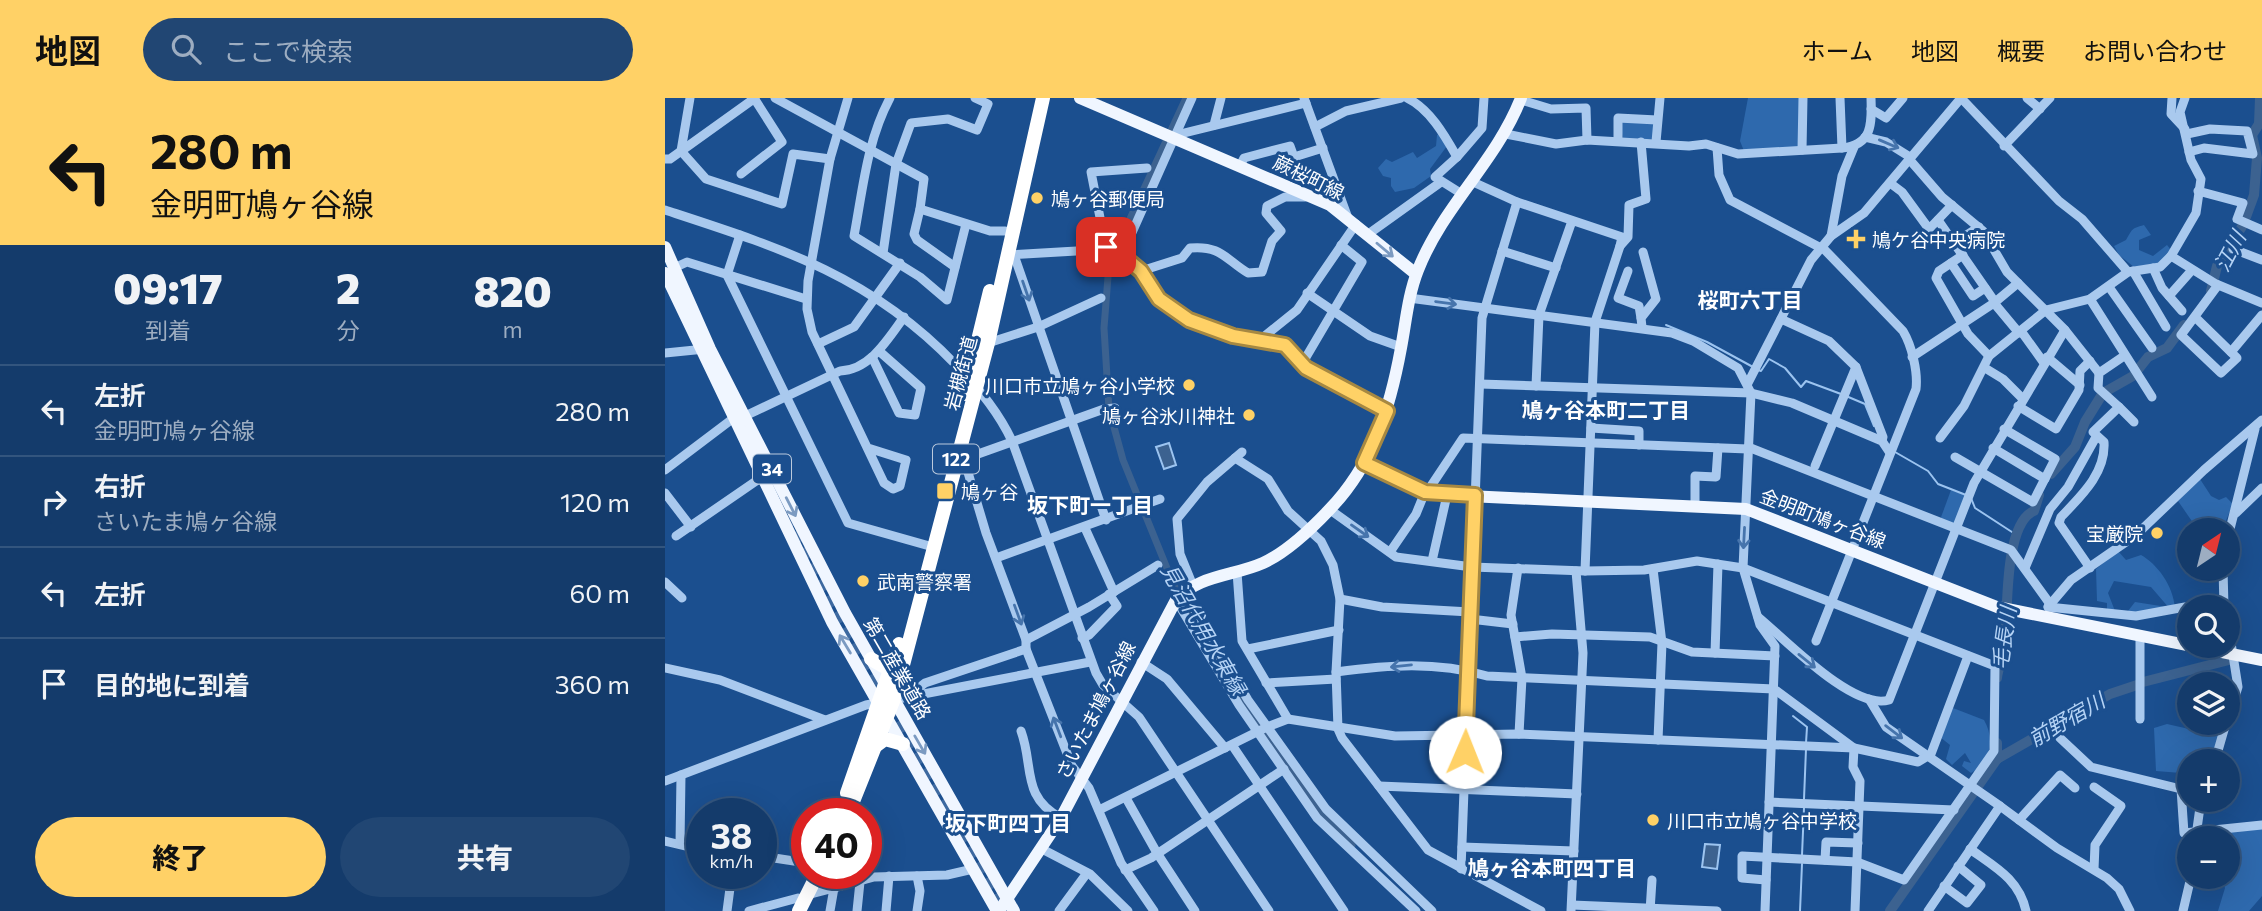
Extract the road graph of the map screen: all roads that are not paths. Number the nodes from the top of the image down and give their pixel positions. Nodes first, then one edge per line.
1 (690, 98) edge
2 (754, 98) edge
3 (775, 98) edge
4 (848, 98) edge
5 (890, 98) edge
6 (975, 98) edge
7 (1034, 98) edge
8 (1043, 98) edge
9 (1080, 98) edge
10 (1192, 98) edge
11 (1221, 98) edge
12 (1401, 98) edge
13 (1407, 98) edge
14 (1484, 98) edge
15 (1660, 98) edge
16 (1840, 98) edge
17 (1871, 98) edge
18 (1903, 98) edge
19 (1961, 98) edge
20 (2027, 98) edge
21 (2050, 98) edge
22 (2172, 98) edge
23 (2185, 98) edge
24 (1521, 99) edge
25 (1805, 99) edge
26 (1305, 101) edge
27 (1871, 109) junction
28 (2040, 109) junction
29 (1657, 120) junction
30 (686, 124) junction
31 (1214, 125) junction
32 (1315, 127) junction
33 (836, 131) junction
34 (2186, 132) junction
35 (705, 133) junction
36 (1172, 135) junction
37 (1506, 135) junction
38 (1865, 136) junction
39 (1587, 140) junction
40 (1618, 141) junction
41 (1641, 142) junction
42 (1656, 142) junction
43 (2004, 146) junction
44 (1854, 147) junction
45 (1323, 148) junction
46 (1717, 148) junction
47 (1842, 148) junction
48 (869, 149) junction
49 (1803, 150) junction
50 (681, 151) junction
51 (2189, 152) junction
52 (1457, 157) junction
53 (1909, 158) junction
54 (665, 159) edge
55 (830, 159) junction
56 (896, 164) junction
57 (1240, 166) junction
58 (1147, 168) dead end
59 (741, 174) dead end
60 (1441, 182) junction
61 (1473, 182) junction
62 (1890, 183) junction
63 (2198, 191) junction
64 (1462, 194) junction
65 (1315, 198) junction
66 (1517, 202) junction
67 (1952, 205) junction
68 (920, 209) junction
69 (665, 210) edge
70 (1938, 220) junction
71 (1352, 221) junction
72 (1572, 221) junction
73 (966, 224) junction
74 (1979, 227) junction
75 (2262, 230) edge
76 (1005, 231) junction
77 (740, 234) junction
78 (1367, 234) junction
79 (1831, 236) junction
80 (1954, 243) junction
81 (1341, 245) junction
82 (1620, 246) junction
83 (665, 247) edge
84 (1822, 248) junction
85 (2233, 249) dead end
86 (1114, 251) junction
87 (1502, 251) junction
88 (1643, 252) dead end
89 (883, 253) junction
90 (1011, 255) junction
91 (1962, 255) junction
92 (2171, 256) junction
93 (2262, 260) edge
94 (811, 261) junction
95 (900, 263) junction
96 (1951, 263) junction
97 (955, 267) junction
98 (1556, 268) junction
99 (2153, 268) junction
100 (669, 270) edge
101 (2192, 270) junction
102 (1141, 271) junction
103 (1628, 271) dead end
104 (2130, 271) junction
105 (1416, 274) junction
106 (727, 275) junction
107 (2018, 283) junction
108 (2218, 285) junction
109 (2109, 287) junction
110 (1985, 288) junction
111 (1307, 293) junction
112 (2169, 296) junction
113 (878, 298) junction
114 (1101, 298) dead end
115 (1409, 298) junction
116 (806, 299) junction
117 (2090, 299) junction
118 (1994, 302) junction
119 (2262, 303) edge
120 (1483, 308) junction
121 (1335, 310) junction
122 (2046, 310) junction
123 (2182, 311) dead end
124 (1539, 315) junction
125 (2262, 315) edge
126 (904, 317) junction
127 (2195, 317) junction
128 (1781, 319) junction
129 (1595, 322) junction
130 (1641, 323) junction
131 (1963, 324) junction
132 (1038, 327) junction
133 (2165, 327) dead end
134 (2065, 330) junction
135 (2020, 332) junction
136 (1261, 339) junction
137 (988, 343) junction
138 (818, 344) junction
139 (1401, 347) junction
140 (2152, 348) dead end
141 (706, 349) junction
142 (2231, 352) junction
143 (665, 353) edge
144 (876, 354) junction
145 (1989, 356) junction
146 (2124, 356) junction
147 (1912, 357) junction
148 (2045, 360) junction
149 (2090, 361) junction
150 (1302, 364) junction
151 (1856, 367) junction
152 (1985, 368) junction
153 (2099, 373) junction
154 (834, 375) junction
155 (972, 382) junction
156 (1480, 384) junction
157 (1536, 386) junction
158 (2080, 386) junction
159 (1591, 387) junction
160 (1750, 388) junction
161 (786, 396) junction
162 (2152, 397) dead end
163 (2020, 402) junction
164 (2119, 407) junction
165 (1115, 408) dead end
166 (1387, 411) junction
167 (740, 417) junction
168 (1832, 420) junction
169 (1071, 421) junction
170 (2134, 422) dead end
171 (2260, 422) edge
172 (1591, 428) junction
173 (2004, 429) junction
174 (2096, 437) junction
175 (1940, 438) dead end
176 (1477, 439) junction
177 (752, 441) junction
178 (1012, 441) junction
179 (1882, 441) junction
180 (1590, 443) junction
181 (1639, 445) junction
182 (868, 448) junction
183 (1748, 448) junction
184 (1993, 448) junction
185 (1717, 449) junction
186 (1890, 453) junction
187 (1955, 457) dead end
188 (961, 458) junction
189 (1364, 463) junction
190 (1815, 466) dead end
191 (665, 470) edge
192 (1981, 471) junction
193 (762, 477) junction
194 (2045, 478) junction
195 (2262, 488) edge
196 (1426, 492) junction
197 (665, 493) edge
198 (1447, 495) junction
199 (1475, 495) junction
200 (1874, 496) junction
201 (1160, 499) dead end
202 (1587, 500) junction
203 (1695, 504) junction
204 (1329, 509) junction
205 (1746, 509) junction
206 (2233, 516) joint
207 (1106, 520) junction
208 (691, 527) junction
209 (1084, 528) junction
210 (1309, 528) junction
211 (1956, 529) junction
212 (676, 536) dead end
213 (1048, 540) junction
214 (929, 546) junction
215 (1852, 550) junction
216 (1390, 552) junction
217 (996, 558) junction
218 (1432, 561) junction
219 (1718, 564) junction
220 (1158, 565) dead end
221 (1472, 567) junction
222 (1518, 568) junction
223 (1743, 568) junction
224 (2025, 568) junction
225 (2090, 568) junction
226 (1653, 569) junction
227 (1581, 571) junction
228 (1237, 572) junction
229 (665, 582) edge
230 (1935, 582) junction
231 (1111, 593) junction
232 (1183, 594) junction
233 (682, 598) dead end
234 (1341, 599) junction
235 (1832, 602) junction
236 (2047, 610) junction
237 (2177, 611) edge
238 (1074, 614) junction
239 (1470, 616) junction
240 (1757, 616) junction
241 (1513, 624) junction
242 (1339, 630) junction
243 (1580, 634) junction
244 (1915, 635) junction
245 (1515, 637) junction
246 (2140, 637) junction
247 (1082, 638) junction
248 (1661, 640) junction
249 (1816, 641) dead end
250 (1026, 644) junction
251 (2177, 644) edge
252 (1248, 649) junction
253 (1715, 653) junction
254 (896, 656) junction
255 (1775, 656) junction
256 (1968, 656) junction
257 (2240, 656) edge
258 (871, 659) junction
259 (2262, 660) edge
260 (1090, 662) junction
261 (1141, 662) junction
262 (665, 668) edge
263 (1466, 670) junction
264 (1035, 674) junction
265 (1336, 675) junction
266 (1522, 678) junction
267 (1582, 680) junction
268 (1266, 682) junction
269 (1661, 684) junction
270 (886, 686) junction
271 (1774, 690) junction
272 (1869, 699) junction
273 (894, 700) junction
274 (1122, 700) junction
275 (888, 716) junction
276 (1289, 719) junction
277 (2140, 719) dead end
278 (825, 720) junction
279 (1262, 729) junction
280 (1338, 729) junction
281 (1021, 731) dead end
282 (1466, 734) junction
283 (1519, 734) junction
284 (1580, 737) junction
285 (2060, 738) dead end
286 (1658, 740) junction
287 (902, 744) junction
288 (877, 745) junction
289 (1229, 746) junction
290 (1772, 746) junction
291 (1854, 748) junction
292 (1929, 756) junction
293 (1284, 769) junction
294 (1177, 772) junction
295 (681, 775) junction
296 (1083, 778) junction
297 (665, 781) edge
298 (942, 784) junction
299 (1260, 786) junction
300 (1379, 786) junction
301 (1972, 786) junction
302 (2094, 787) dead end
303 (2075, 788) dead end
304 (2177, 788) edge
305 (1464, 790) junction
306 (1577, 794) junction
307 (931, 797) junction
308 (847, 798) edge
309 (855, 798) edge
310 (1126, 798) junction
311 (1769, 802) junction
312 (1859, 805) junction
313 (2000, 806) junction
314 (1099, 810) junction
315 (1954, 810) junction
316 (960, 812) junction
317 (1061, 818) junction
318 (1208, 819) junction
319 (2019, 820) junction
320 (2262, 825) edge
321 (949, 828) junction
322 (2240, 828) edge
323 (665, 841) edge
324 (1858, 843) junction
325 (680, 844) junction
326 (686, 846) edge
327 (1462, 847) junction
328 (1042, 849) junction
329 (1970, 849) junction
330 (1574, 850) junction
331 (1157, 853) junction
332 (1766, 857) junction
333 (1825, 860) junction
334 (1857, 862) junction
335 (1958, 866) junction
336 (973, 869) junction
337 (1461, 869) junction
338 (2094, 869) junction
339 (1125, 870) junction
340 (1087, 873) junction
341 (882, 876) edge
342 (889, 876) junction
343 (917, 876) junction
344 (1652, 880) dead end
345 (1766, 880) junction
346 (1944, 886) junction
347 (730, 889) edge
348 (808, 889) edge
349 (832, 889) edge
350 (834, 889) edge
351 (859, 889) edge
352 (2188, 889) edge
353 (798, 904) edge
354 (1011, 905) edge
355 (1572, 908) edge
356 (1650, 910) edge
357 (727, 911) edge
358 (749, 911) edge
359 (830, 911) edge
360 (857, 911) edge
361 (885, 911) edge
362 (917, 911) edge
363 (998, 911) edge
364 (1059, 911) edge
365 (1128, 911) edge
366 (1154, 911) edge
367 (1195, 911) edge
368 (1269, 911) edge
369 (1344, 911) edge
370 (1416, 911) edge
371 (1432, 911) edge
372 (1541, 911) edge
373 (1717, 911) edge
374 (1765, 911) edge
375 (1855, 911) edge
376 (1928, 911) edge
377 (2026, 911) edge
378 (2130, 911) edge
379 (2183, 911) edge

1 - 30 street
2 - 35 street
2 - 59 street
3 - 33 street
4 - 33 street
5 - 48 street
6 - 56 street
7 - 76 highway, 岩槻街道 / 122
8 - 90 highway, 岩槻街道 / 122
9 - 36 main road, 蕨桜町線
10 - 36 street
11 - 31 street
12 - 32 street
13 - 52 street
14 - 52 street
15 - 29 street
16 - 47 street
17 - 27 street
18 - 27 street
19 - 43 street
19 - 53 street
20 - 28 street
21 - 28 street
22 - 34 street
23 - 34 street
24 - 37 main road
24 - 39 street
25 - 49 street
26 - 31 street
26 - 32 street
27 - 38 street
28 - 43 street
29 - 40 street
29 - 42 street
30 - 35 street
30 - 50 street
31 - 36 street
32 - 45 street
33 - 48 street
33 - 55 street
34 - 51 street
34 - 51 street
35 - 50 street
36 - 57 main road, 蕨桜町線
36 - 86 street
37 - 39 street
37 - 61 main road
38 - 44 street
38 -> 53 street
39 - 40 street
40 - 41 street
41 - 42 street
41 - 82 street
42 - 46 street
43 - 104 street
44 - 47 street
44 - 79 street
45 - 57 street
45 - 71 street
46 - 49 street
46 - 84 street
47 - 49 street
48 - 56 street
48 - 89 street
50 - 54 street
50 - 55 street
51 - 63 street
52 - 60 street
53 - 62 street
53 - 67 street
55 - 94 street
56 - 68 street
56 - 89 street
57 - 65 main road, 蕨桜町線
58 - 86 street
60 - 64 street
60 - 78 street
61 - 64 main road
61 - 66 street
62 - 70 street
62 - 79 street
63 - 75 street
63 - 92 street
64 - 105 main road
65 - 71 main road, 蕨桜町線
65 - 102 street
66 - 72 street
66 - 87 street
67 - 70 street
67 - 74 street
68 - 73 street
68 - 97 street
69 - 77 street
70 - 80 street
71 - 78 main road, 蕨桜町線
71 - 81 street
72 - 82 street
72 - 98 street
73 - 76 street
73 - 97 street
74 - 80 street
74 - 107 street
76 - 155 highway, 岩槻街道 / 122
77 - 94 street
77 - 106 street
78 -> 105 main road, 蕨桜町線
79 - 84 street
80 - 91 street
81 - 111 street
81 - 121 street
82 - 129 street
83 - 100 main road, 第二産業道路 / 34
84 - 128 street
84 - 147 street
85 - 93 street
86 - 90 street
86 - 102 street
87 - 98 street
87 - 120 street
88 - 130 street
89 - 95 street
90 -> 132 street
90 - 137 highway, 岩槻街道 / 122
91 - 96 street
91 - 110 street
92 - 99 street
92 - 101 street
94 - 113 street
94 - 116 street
95 - 97 street
95 - 113 street
96 - 110 street
96 - 131 street
98 - 124 street
99 - 104 street
99 - 112 street
100 - 106 street
100 - 141 main road, 第二産業道路 / 34
101 - 108 street
101 - 112 street
102 - 136 street
103 - 130 street
104 - 109 street
104 - 133 street
105 - 115 main road
106 - 116 street
106 - 161 street
107 - 118 street
107 - 122 street
108 - 119 street
108 - 127 street
109 - 117 street
109 - 140 street
110 - 118 street
111 - 121 street
111 - 136 street
112 - 123 street
113 - 126 street
113 - 138 street
114 - 132 street
115 -> 120 street
115 - 139 main road
116 - 138 street
117 - 122 street
117 - 146 street
118 - 131 street
118 - 135 street
120 - 124 street
120 - 156 street
121 - 139 street
121 - 150 street
122 - 134 street
122 - 135 street
124 - 129 street
124 - 157 street
125 - 142 street
126 - 144 street
126 - 155 street
127 - 142 street
127 - 142 street
128 - 151 street
128 - 160 street
129 - 130 street
129 - 159 street
130 - 160 street
131 - 145 street
131 - 147 street
132 - 137 street
132 - 169 street
134 - 148 street
134 - 149 street
135 - 145 street
135 - 148 street
136 - 150 street
137 - 155 highway, 岩槻街道 / 122
138 - 154 street
139 - 166 main road
141 - 143 street
141 - 167 main road, 第二産業道路 / 34
144 - 144 street
144 - 154 street
145 - 152 street
146 - 153 street
146 - 162 street
147 - 186 street
148 - 158 street
148 - 163 street
149 - 153 street
149 - 158 street
150 - 166 street
151 - 168 street
151 - 179 street
152 - 163 street
152 - 175 street
153 - 164 street
154 - 161 street
154 - 182 street
155 - 178 street
155 - 188 highway, 岩槻街道 / 122
155 - 214 highway, 岩槻街道 / 122
156 - 157 street
156 - 176 street
157 - 159 street
158 - 163 street
159 - 160 street
159 - 172 street
160 - 168 street
160 - 183 street
161 - 167 street
161 - 214 street
163 - 173 street
164 - 170 street
164 - 174 street
165 - 169 street
166 - 189 main road
167 - 177 main road, 第二産業道路 / 34
167 - 191 street
168 - 179 street
168 - 190 street
169 - 178 street
169 - 207 street
171 - 206 street
171 - 225 street
172 - 180 street
172 - 181 street
173 - 184 street
173 - 194 street
174 - 224 street
174 - 225 street
176 - 180 street
176 - 196 street
176 - 199 street
177 - 193 main road, 第二産業道路 / 34
177 -> 258 main road, 第二産業道路 / 34
178 - 188 street
178 - 213 street
179 - 186 street
180 - 181 street
180 - 202 street
181 - 185 street
182 - 182 street
183 - 185 street
183 - 200 street
183 - 205 street
184 - 192 street
184 - 194 street
185 - 203 street
186 - 200 street
187 - 192 street
188 - 214 highway, 岩槻街道 / 122
188 - 217 street
189 - 196 main road, 金明町鳩ヶ谷線
189 - 204 main road
192 - 194 street
192 - 211 street
193 - 208 street
273 -> 193 main road, 第二産業道路 / 34
195 - 206 street
196 - 198 main road, 金明町鳩ヶ谷線
196 - 216 street
197 - 208 street
198 - 199 main road, 金明町鳩ヶ谷線
198 - 218 street
199 - 202 main road, 金明町鳩ヶ谷線
199 - 221 street
200 - 211 street
200 - 215 street
201 - 207 street
202 - 203 main road, 金明町鳩ヶ谷線
202 - 227 street
203 - 205 main road, 金明町鳩ヶ谷線
204 - 210 main road
204 -> 216 street
205 - 215 main road, 金明町鳩ヶ谷線
205 -> 223 street
207 - 209 street
208 - 212 street
209 - 213 street
209 - 231 street
210 - 228 main road
210 - 232 street
210 - 234 street
211 - 224 street
211 - 230 street
213 - 217 street
213 - 238 street
214 - 254 highway, 岩槻街道 / 122
214 - 273 highway, 岩槻街道 / 122
215 - 230 main road, 金明町鳩ヶ谷線
215 - 235 street
216 - 218 street
217 -> 250 street
218 - 221 street
219 - 223 street
219 - 226 street
219 - 253 street
220 - 231 street
221 - 222 street
221 - 239 street
222 - 227 street
222 - 241 street
223 - 235 street
223 - 240 street
224 - 236 street
225 - 236 street
226 - 227 street
226 - 248 street
227 - 243 street
228 - 232 main road
228 - 252 street
229 - 233 street
230 - 236 main road, 金明町鳩ヶ谷線
230 - 244 street
231 - 238 street
231 - 247 street
232 - 261 main road, さいたま鳩ヶ谷線
232 - 279 street
234 - 239 street
234 - 242 street
235 - 244 street
235 - 249 street
236 - 237 street
236 - 246 main road, 金明町鳩ヶ谷線
238 - 247 street
238 - 250 street
239 - 241 street
239 - 263 street
240 - 255 street
240 -> 272 street
241 - 245 street
242 - 252 street
242 - 265 street
243 - 245 street
243 - 248 street
243 - 267 street
244 - 256 street
244 - 272 street
245 - 266 street
246 - 251 main road, 金明町鳩ヶ谷線
246 - 277 street
247 - 260 street
248 - 253 street
248 - 269 street
250 - 264 street
250 - 273 street
252 - 268 street
253 - 255 street
254 - 258 highway
254 - 270 highway, 岩槻街道 / 122
255 - 271 street
256 - 292 street
256 - 301 street
257 - 259 main road, 金明町鳩ヶ谷線
258 - 270 main road, 第二産業道路 / 34
260 - 264 street
260 - 274 street
261 - 274 main road, さいたま鳩ヶ谷線
261 - 289 street
262 - 278 street
263 -> 265 street
263 - 266 street
263 - 282 street
264 - 273 street
296 -> 264 street
265 - 268 street
265 - 280 street
266 - 267 street
266 - 283 street
267 - 269 street
267 - 284 street
268 - 276 street
269 - 271 street
269 - 286 street
270 - 273 highway, 岩槻街道 / 122
271 - 290 street
271 - 291 street
272 -> 292 street
273 - 275 highway, 岩槻街道 / 122
273 - 278 street
273 -> 298 main road, 第二産業道路 / 34
273 - 308 highway, 岩槻街道 / 122
274 - 294 street
274 - 296 main road, さいたま鳩ヶ谷線
275 - 287 main road, 第二産業道路
275 - 288 highway, 岩槻街道 / 122
276 - 279 street
276 - 280 street
278 - 295 street
279 - 289 street
279 - 293 street
279 - 371 street
280 - 282 street
280 - 300 street
281 - 317 street
282 - 283 street
282 - 305 street
283 - 284 street
284 - 286 street
284 - 306 street
285 - 304 street
286 - 290 street
287 - 288 highway
287 - 307 main road, 第二産業道路
288 - 309 highway, 岩槻街道 / 122
289 - 294 street
289 - 299 street
290 - 291 street
290 - 311 street
291 - 292 street
291 - 312 street
292 - 301 street
293 - 299 street
293 - 370 street
294 - 310 street
294 - 318 street
295 - 297 street
295 - 325 street
296 - 314 street
296 - 317 main road, さいたま鳩ヶ谷線
298 - 307 main road
298 - 316 main road, 第二産業道路 / 34
299 - 318 street
299 - 369 street
300 - 305 street
300 - 337 street
301 - 313 street
301 - 315 street
302 - 338 street
303 - 319 street
305 - 306 street
305 - 327 street
306 - 330 street
307 - 321 main road, 第二産業道路
310 - 314 street
310 - 331 street
311 - 312 street
311 - 332 street
312 - 315 street
312 - 324 street
313 - 319 street
313 - 329 street
314 - 339 street
315 - 334 street
316 - 321 main road
316 - 354 main road, 第二産業道路 / 34
317 - 328 main road, さいたま鳩ヶ谷線
318 - 331 street
318 - 368 street
319 - 338 street
320 - 322 street
321 - 336 main road, 第二産業道路
323 - 325 street
324 - 333 street
324 - 334 street
325 - 326 street
327 - 330 street
327 - 337 street
328 - 340 street
328 - 354 main road, さいたま鳩ヶ谷線
329 - 335 street
329 - 377 street
330 - 355 street
331 - 339 street
331 - 367 street
332 - 333 street
332 - 345 street
332 - 345 street
333 - 334 street
334 - 375 street
335 - 346 street
335 - 346 street
336 - 343 street
336 - 363 main road, 第二産業道路
337 - 372 street
338 - 378 street
339 - 366 street
340 - 364 street
340 - 365 street
341 - 342 street
342 - 343 street
342 - 361 street
343 - 362 street
344 - 356 street
345 - 374 street
346 - 376 street
347 - 357 street
348 - 353 highway
349 - 353 street
350 - 359 street
351 - 360 street
352 - 379 street
353 - 358 street
354 - 363 main road, さいたま鳩ヶ谷線
355 - 356 street
356 - 373 street

